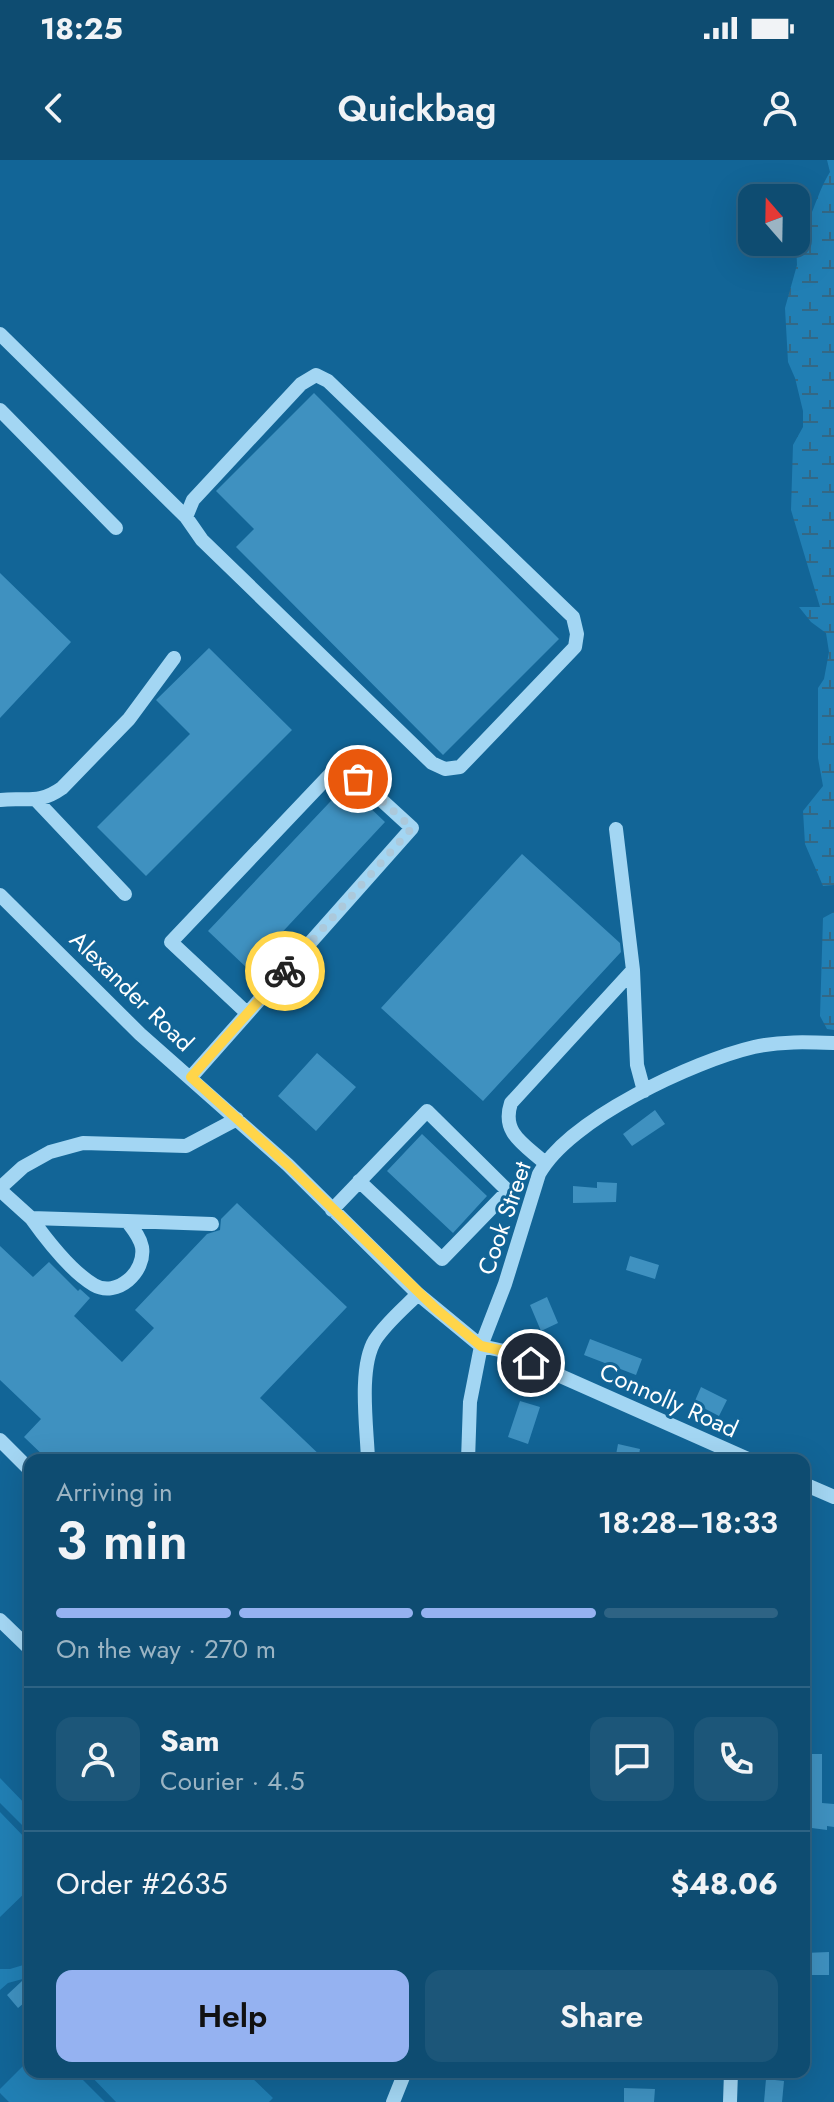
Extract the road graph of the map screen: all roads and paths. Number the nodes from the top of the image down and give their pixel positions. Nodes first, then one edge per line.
1 (0, 334) edge
2 (0, 410) edge
3 (186, 517) junction
4 (116, 528) dead end
5 (174, 658) dead end
6 (0, 800) edge
7 (37, 801) junction
8 (616, 829) dead end
9 (125, 894) dead end
10 (0, 895) edge
11 (633, 970) junction
12 (247, 1013) junction
13 (834, 1043) edge
14 (191, 1077) junction
15 (644, 1091) junction
16 (237, 1119) junction
17 (545, 1163) junction
18 (359, 1181) junction
19 (0, 1189) edge
20 (332, 1210) junction
21 (31, 1218) junction
22 (127, 1221) junction
23 (212, 1224) dead end
24 (418, 1294) junction
25 (481, 1346) junction
26 (0, 1440) edge
27 (368, 1454) edge
28 (468, 1454) edge
29 (736, 1454) edge
30 (24, 1464) edge
31 (810, 1487) edge
32 (834, 1497) edge
33 (0, 1620) edge
34 (24, 1643) edge
35 (403, 2078) edge
36 (731, 2078) edge
37 (393, 2102) edge
38 (730, 2102) edge

1 - 3 street
2 - 4 street
3 - 3 street
5 - 7 street
6 - 7 street
7 - 9 street
8 - 11 street
10 - 14 street, Alexander Road
11 - 15 street
11 - 17 street
12 - 12 street
12 - 14 street
13 - 15 street, Cook Street
14 - 16 street, Alexander Road
15 - 17 street, Cook Street
16 - 19 street
16 - 20 street, Alexander Road
17 - 25 street, Cook Street
18 - 18 street
18 - 20 street
19 - 21 street
20 - 24 street, Alexander Road
21 - 22 street
21 - 22 street
22 - 23 street
24 - 25 street, Alexander Road
24 - 27 street
25 - 28 street, Cook Street
25 - 29 street, Connolly Road
26 - 30 street
31 - 32 street
33 - 34 street
35 - 37 street
36 - 38 street

